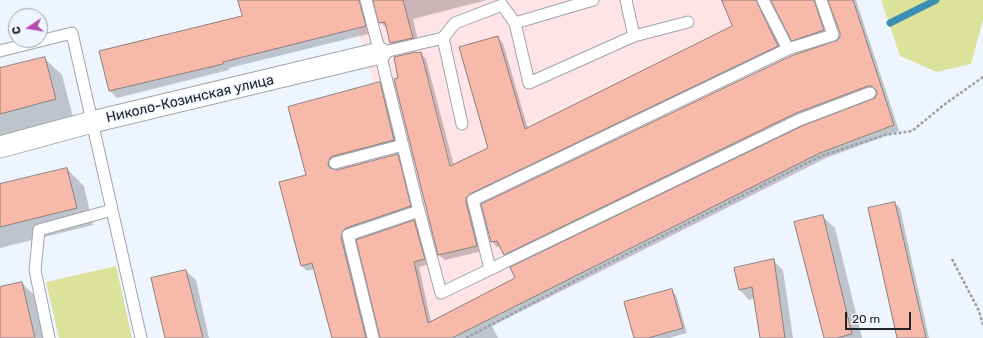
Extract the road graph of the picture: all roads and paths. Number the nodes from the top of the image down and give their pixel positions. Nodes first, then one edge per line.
1 (366, 0) edge
2 (593, 0) edge
3 (626, 0) edge
4 (763, 0) edge
5 (821, 0) edge
6 (501, 3) edge
7 (688, 22) dead end
8 (515, 23) junction
9 (634, 36) junction
10 (443, 38) junction
11 (788, 49) junction
12 (0, 52) edge
13 (380, 53) junction
14 (983, 77) edge
15 (870, 93) dead end
16 (92, 122) junction
17 (462, 124) dead end
18 (403, 145) junction
19 (0, 147) edge
20 (335, 163) dead end
21 (112, 210) junction
22 (419, 211) junction
23 (952, 259) dead end
24 (490, 269) junction
25 (983, 325) edge
26 (49, 338) edge
27 (141, 338) edge
28 (373, 338) edge
29 (466, 338) edge

1 - 13 lane
2 - 8 lane
3 - 9 lane
4 - 11 lane
5 - 11 lane
6 - 8 lane
6 - 10 lane
7 - 9 lane
8 - 9 lane
10 - 13 lane
10 - 17 lane
11 - 24 lane
12 - 16 lane
13 - 16 street, Николо-Козинская улица
13 - 18 lane
14 - 29 path
15 - 24 lane
16 - 19 street, Николо-Козинская улица
16 - 21 lane
18 - 20 lane
18 - 22 lane
21 - 26 lane
21 - 27 lane
22 - 24 lane
22 - 28 lane
23 - 25 path

